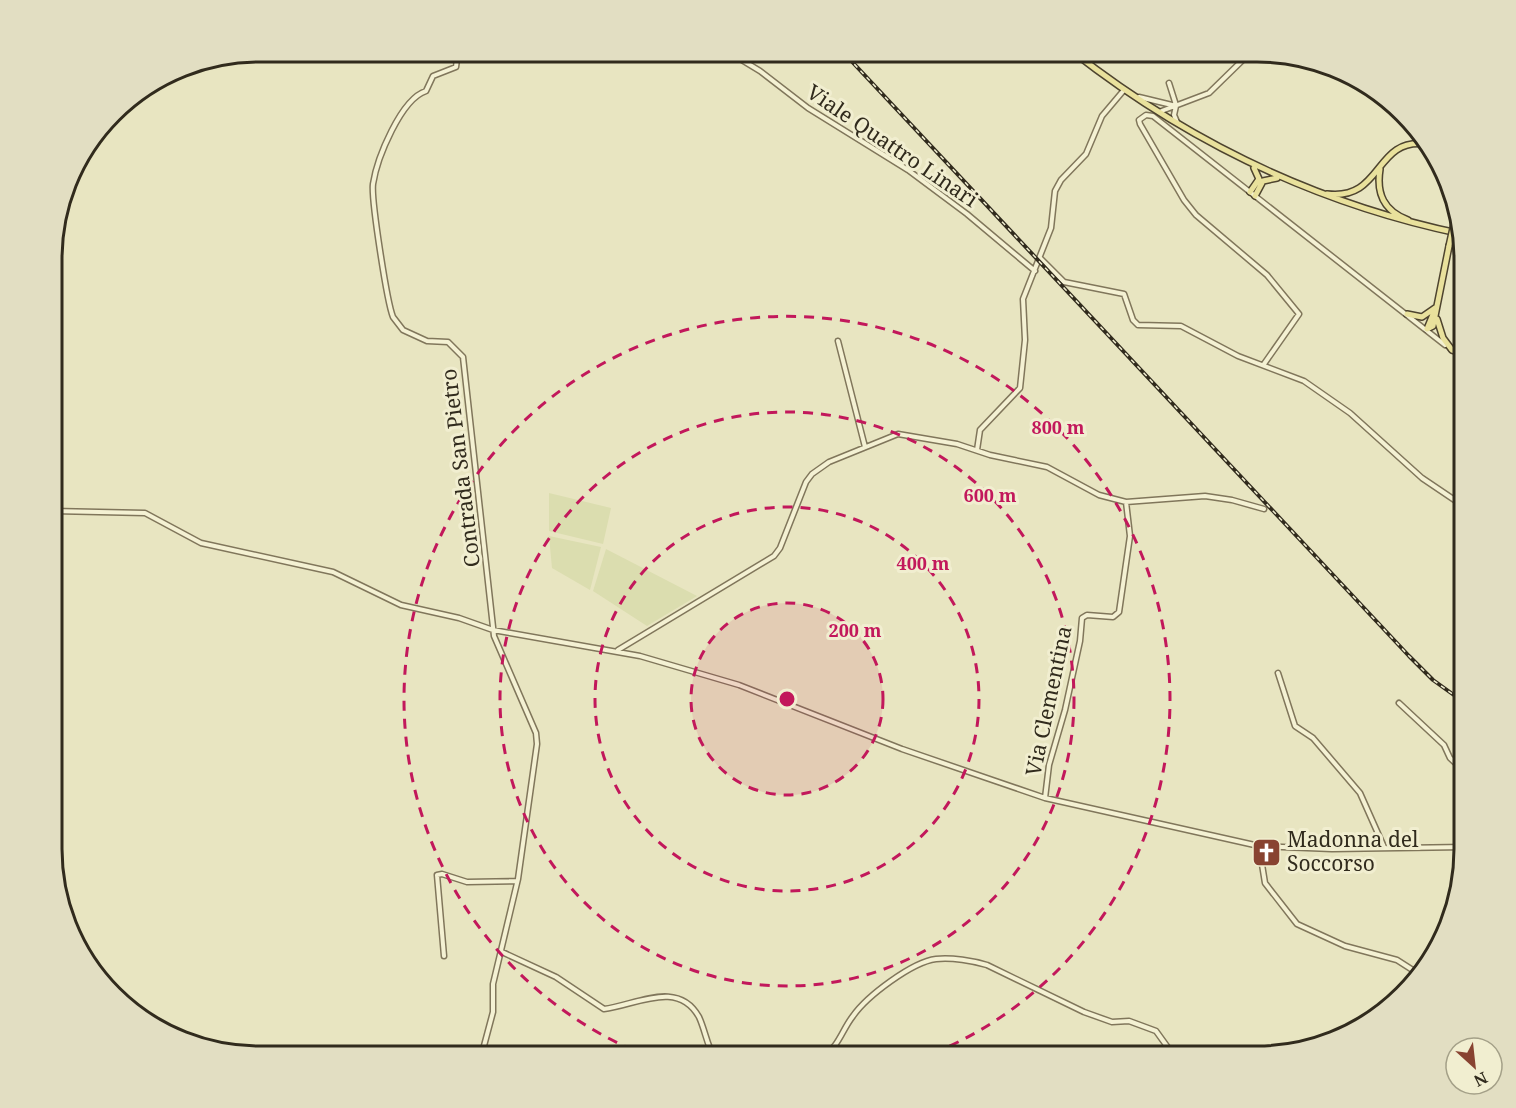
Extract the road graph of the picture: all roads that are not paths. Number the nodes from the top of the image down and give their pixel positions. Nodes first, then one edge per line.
1 (457, 62) edge
2 (746, 62) edge
3 (1087, 62) edge
4 (1241, 62) edge
5 (1168, 82) dead end
6 (1124, 90) junction
7 (1130, 95) junction
8 (1161, 104) junction
9 (1176, 106) junction
10 (1156, 112) junction
11 (1179, 125) junction
12 (1418, 145) edge
13 (1251, 165) junction
14 (1380, 167) junction
15 (1283, 179) junction
16 (1315, 192) junction
17 (1252, 194) junction
18 (1417, 225) junction
19 (1452, 230) edge
20 (1453, 232) edge
21 (1040, 258) junction
22 (1035, 271) junction
23 (1436, 308) junction
24 (1407, 314) junction
25 (1427, 329) junction
26 (838, 341) dead end
27 (1452, 350) joint
28 (1264, 364) junction
29 (865, 447) junction
30 (976, 450) junction
31 (1454, 500) edge
32 (1126, 502) junction
33 (1264, 509) dead end
34 (62, 511) edge
35 (493, 630) junction
36 (618, 650) junction
37 (1278, 674) dead end
38 (1399, 703) dead end
39 (1454, 762) edge
40 (1045, 798) junction
41 (1259, 846) junction
42 (1384, 847) junction
43 (1454, 848) edge
44 (517, 881) junction
45 (502, 952) junction
46 (444, 956) dead end
47 (1413, 970) edge
48 (484, 1046) edge
49 (710, 1046) edge
50 (835, 1046) edge
51 (1167, 1046) edge

1 - 35 street, Contrada San Pietro
2 - 22 street, Viale Quattro Linari
3 - 6 main road
4 - 9 street
5 - 9 street
6 - 7 main road
6 - 21 street
7 - 8 street
7 - 10 main road
8 - 9 street
8 - 10 street
9 - 10 street
9 - 11 street
10 - 11 main road
11 - 13 main road
12 - 14 main road
13 - 15 main road
13 - 17 main road
14 - 16 main road
14 - 18 main road
15 - 16 main road
15 - 17 main road
16 - 18 main road
17 - 24 street
17 - 28 street
18 - 20 main road
19 - 23 main road, bridge
21 - 22 street
21 - 28 street
22 - 30 street
23 - 24 main road
23 - 25 main road
23 - 27 main road
24 - 25 street
25 - 27 street
26 - 29 street
28 - 31 street
29 - 30 street
29 - 36 street
30 - 32 street
32 - 33 street
32 - 40 street, Via Clementina
34 - 35 street
35 - 36 street
35 - 44 street, Contrada San Pietro
36 - 40 street
37 - 42 street
38 - 39 street
40 - 41 street
41 - 42 street
41 - 47 street
42 - 43 street
44 - 45 street, Contrada San Pietro
44 - 46 street
45 - 48 street, Contrada San Pietro
45 - 49 street
50 - 51 street

